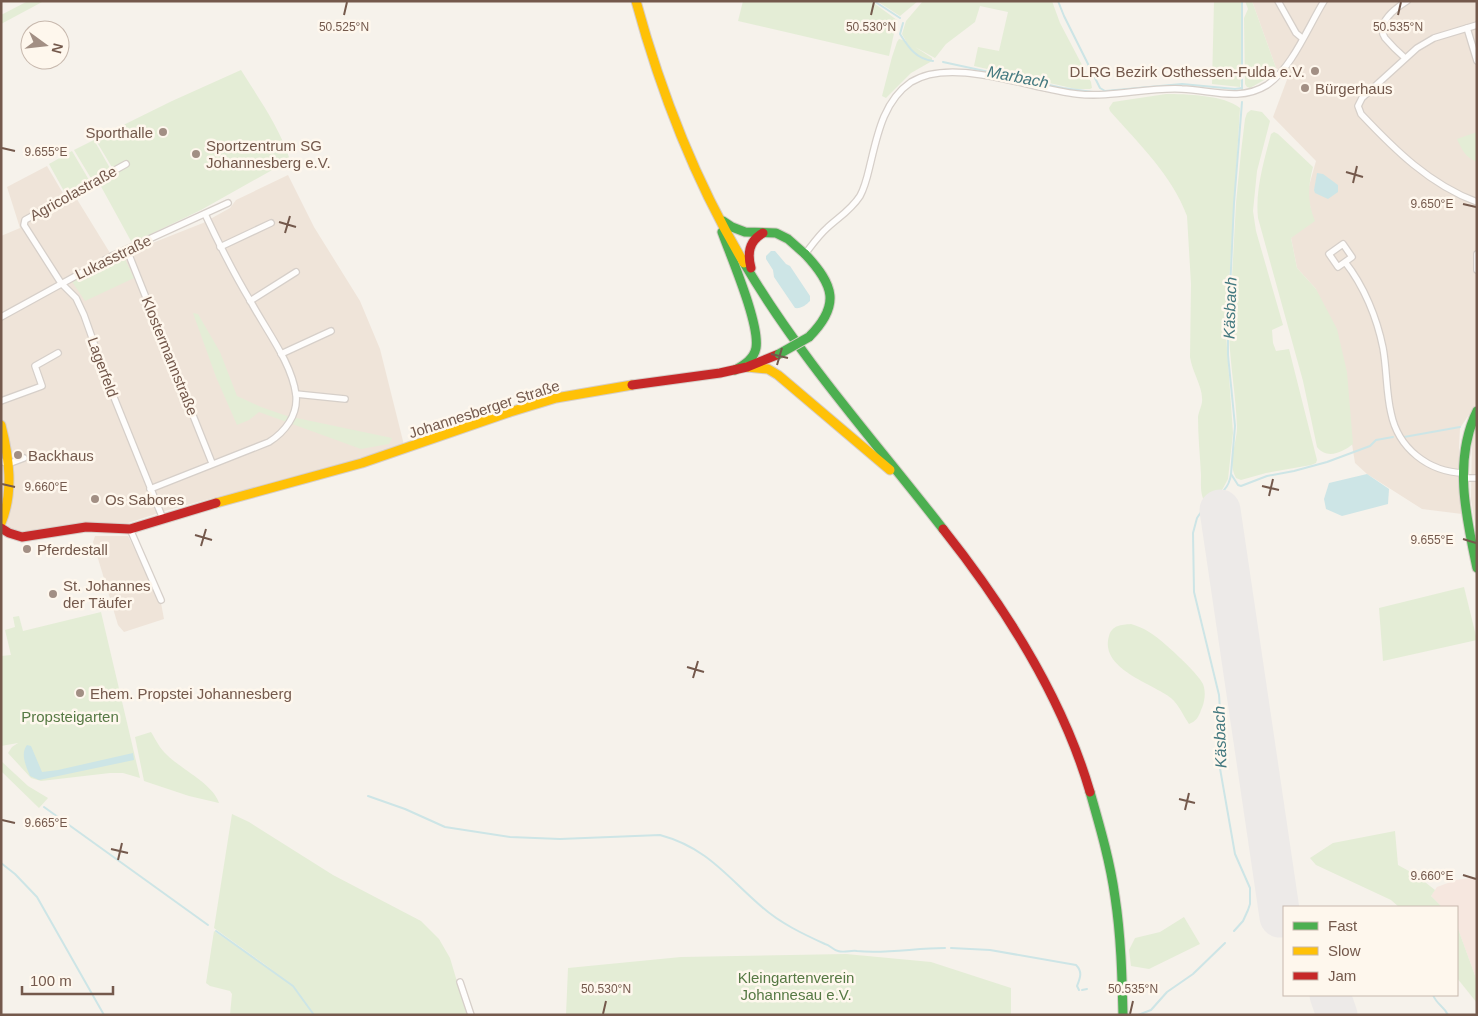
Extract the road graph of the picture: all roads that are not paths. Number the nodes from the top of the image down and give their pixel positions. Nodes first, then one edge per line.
1 (636, 1) edge
2 (1278, 1) edge
3 (1324, 1) edge
4 (1407, 1) edge
5 (1477, 25) edge
6 (1467, 28) junction
7 (1302, 38) junction
8 (1404, 58) junction
9 (1477, 61) edge
10 (126, 164) dead end
11 (710, 199) junction
12 (1477, 202) edge
13 (228, 203) dead end
14 (205, 214) junction
15 (720, 219) junction
16 (272, 223) dead end
17 (24, 225) joint
18 (768, 232) junction
19 (220, 247) junction
20 (127, 250) junction
21 (805, 254) junction
22 (1477, 254) edge
23 (1345, 262) dead end
24 (1477, 270) edge
25 (296, 272) dead end
26 (61, 283) junction
27 (756, 284) junction
28 (250, 301) junction
29 (1, 317) edge
30 (331, 331) dead end
31 (58, 352) dead end
32 (281, 354) junction
33 (747, 367) junction
34 (734, 370) junction
35 (296, 394) junction
36 (345, 399) dead end
37 (1, 401) edge
38 (1477, 411) edge
39 (1, 425) edge
40 (24, 458) dead end
41 (5, 462) edge
42 (212, 463) junction
43 (1464, 476) junction
44 (1477, 478) edge
45 (150, 489) junction
46 (914, 494) junction
47 (163, 519) junction
48 (1, 523) edge
49 (1, 528) edge
50 (130, 529) junction
51 (1477, 568) edge
52 (160, 600) dead end
53 (460, 982) dead end
54 (471, 1015) edge
55 (1123, 1015) edge

1 - 11 main road
2 - 7 street
3 - 7 street
4 - 8 street
5 - 6 street
6 - 8 street
6 - 9 street
7 - 21 street
8 - 12 street
10 - 17 street, Agricolastraße
11 - 15 main road
11 - 34 main road
13 - 14 street, Lukasstraße
14 - 19 street
14 - 20 street, Lukasstraße
15 - 18 main road
15 - 27 main road
16 - 19 street
17 - 26 street, Lagerfeld
18 - 21 main road, Johannesberger Straße
18 - 27 main road
19 - 28 street
20 - 26 street, Lukasstraße
20 - 42 street, Klostermannstraße
21 - 33 main road, Johannesberger Straße, bridge
22 - 24 street
23 - 43 street
25 - 28 street
26 - 29 street, Lukasstraße
26 - 45 street, Lagerfeld
27 - 46 main road
28 - 32 street
30 - 32 street
31 - 37 street
32 - 35 street
33 - 34 main road, Johannesberger Straße
33 - 46 main road
34 - 47 main road, Johannesberger Straße
35 - 36 street
35 - 42 street
38 - 43 main road
39 - 41 main road
40 - 41 street
41 - 48 main road
42 - 45 street
43 - 44 street
43 - 51 main road
45 - 47 street, Lagerfeld
46 - 55 main road
47 - 50 main road, Johannesberger Straße
49 - 50 main road, Johannesberger Straße
50 - 52 street
53 - 54 street

